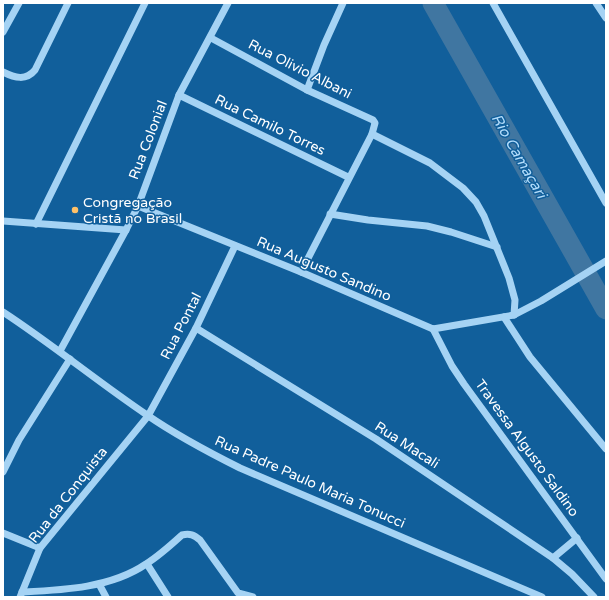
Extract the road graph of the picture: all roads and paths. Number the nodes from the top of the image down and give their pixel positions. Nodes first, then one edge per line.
1 (19, 3) edge
2 (68, 3) edge
3 (145, 3) edge
4 (228, 3) edge
5 (343, 3) edge
6 (493, 3) edge
7 (596, 3) edge
8 (606, 18) edge
9 (3, 32) edge
10 (211, 38) junction
11 (3, 72) edge
12 (307, 90) junction
13 (179, 95) junction
14 (372, 134) junction
15 (348, 178) junction
16 (606, 203) edge
17 (138, 206) junction
18 (330, 214) junction
19 (3, 221) edge
20 (36, 224) junction
21 (126, 230) junction
22 (235, 246) junction
23 (496, 247) junction
24 (604, 262) edge
25 (301, 272) junction
26 (4, 315) edge
27 (514, 315) junction
28 (504, 317) junction
29 (196, 328) junction
30 (433, 329) junction
31 (60, 351) junction
32 (70, 359) junction
33 (148, 416) junction
34 (606, 449) edge
35 (3, 472) edge
36 (3, 533) edge
37 (577, 538) junction
38 (40, 548) junction
39 (554, 558) junction
40 (147, 564) junction
41 (606, 579) edge
42 (98, 584) junction
43 (40, 594) edge
44 (21, 595) edge
45 (236, 595) edge
46 (106, 597) edge
47 (168, 597) edge
48 (253, 597) edge
49 (542, 597) edge
50 (594, 597) edge

1 - 9 street
2 - 11 street
3 - 20 street
4 - 10 street, Rua Colonial
5 - 12 street
6 - 16 street
7 - 8 street
10 - 12 street, Rua Olivio Albani
10 - 13 street, Rua Colonial
12 - 14 street, Rua Olivio Albani
13 - 15 street, Rua Camilo Torres
13 - 17 street, Rua Colonial
14 - 15 street
14 - 23 street
15 - 18 street
17 - 21 street, Rua Colonial
17 - 22 street, Rua Augusto Sandino
18 - 23 street
18 - 25 street
19 - 20 street
20 - 21 street
21 - 31 street, Rua Colonial
22 - 25 street, Rua Augusto Sandino
22 - 29 street, Rua Pontal
23 - 27 street
24 - 27 street
25 - 30 street, Rua Augusto Sandino
26 - 31 street, Rua Padre Paulo Maria Tonucci
27 - 28 street
28 - 30 street
28 - 34 street
29 - 33 street, Rua Pontal
29 - 39 street, Rua Macali
30 - 37 street, Travessa Algusto Saldino
31 - 32 street, Rua Padre Paulo Maria Tonucci
32 - 33 street, Rua Padre Paulo Maria Tonucci
32 - 35 street
33 - 38 street, Rua da Conquista
33 - 49 street, Rua Padre Paulo Maria Tonucci
36 - 38 street
37 - 39 street
37 - 41 street, Travessa Algusto Saldino
38 - 44 street, Rua da Conquista
39 - 50 street, Rua Macali
40 - 42 street
40 - 45 street
40 - 47 street
42 - 43 street
42 - 46 street
43 - 44 street
45 - 48 street

